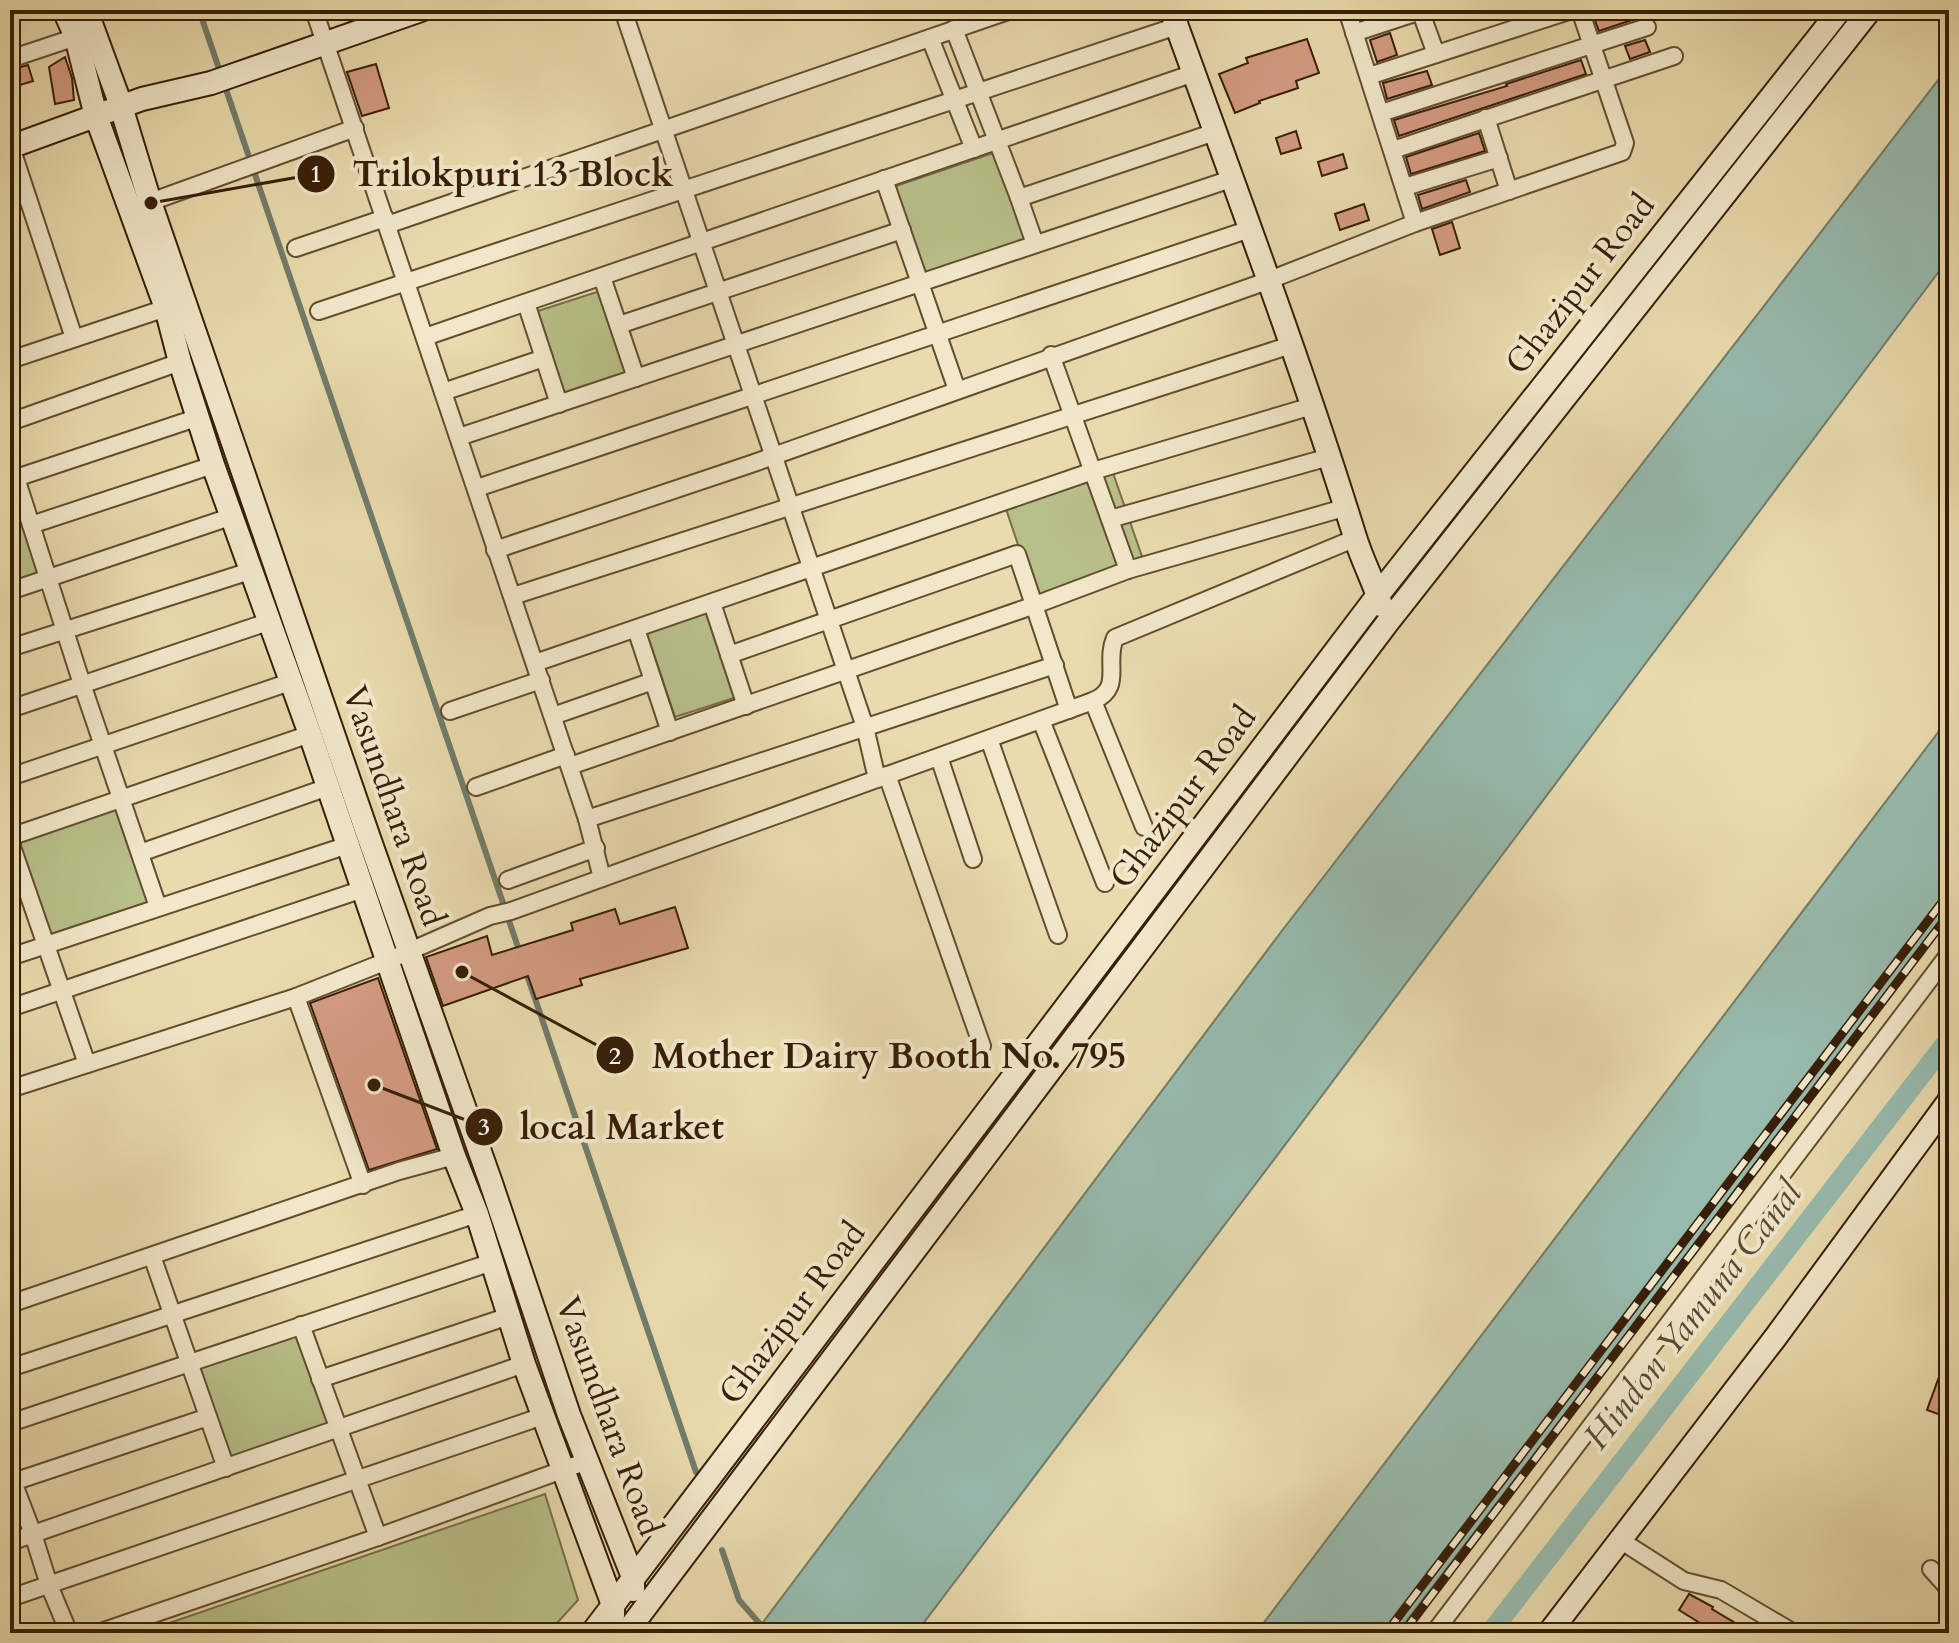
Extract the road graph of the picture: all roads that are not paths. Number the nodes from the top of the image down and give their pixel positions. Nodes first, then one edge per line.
1 (64, 10) edge
2 (86, 10) edge
3 (314, 10) edge
4 (421, 10) edge
5 (623, 10) edge
6 (1011, 10) edge
7 (1347, 10) edge
8 (1572, 10) edge
9 (1580, 10) edge
10 (1840, 10) edge
11 (1870, 10) edge
12 (1420, 11) edge
13 (1174, 18) edge
14 (1647, 27) dead end
15 (954, 29) junction
16 (1354, 33) junction
17 (76, 37) junction
18 (930, 38) junction
19 (326, 43) junction
20 (1592, 45) junction
21 (1436, 54) junction
22 (1674, 56) dead end
23 (10, 59) edge
24 (1194, 73) junction
25 (1369, 76) junction
26 (1604, 79) junction
27 (979, 92) junction
28 (955, 100) junction
29 (121, 107) junction
30 (1381, 113) junction
31 (96, 116) junction
32 (1486, 118) junction
33 (355, 128) junction
34 (664, 130) junction
35 (1215, 132) junction
36 (997, 140) junction
37 (10, 147) edge
38 (974, 149) junction
39 (1393, 150) junction
40 (1499, 158) junction
41 (884, 179) junction
42 (1231, 179) junction
43 (1405, 187) junction
44 (683, 190) junction
45 (1509, 191) junction
46 (1019, 198) junction
47 (141, 206) junction
48 (386, 222) junction
49 (1415, 223) junction
50 (1250, 229) junction
51 (902, 230) junction
52 (702, 242) junction
53 (1035, 244) junction
54 (296, 248) dead end
55 (602, 277) junction
56 (1267, 281) junction
57 (406, 282) junction
58 (919, 283) junction
59 (719, 292) junction
60 (526, 303) junction
61 (166, 308) junction
62 (319, 311) dead end
63 (619, 325) junction
64 (937, 334) junction
65 (425, 337) junction
66 (74, 338) junction
67 (736, 344) junction
68 (1291, 345) junction
69 (1051, 355) junction
70 (544, 358) junction
71 (10, 360) edge
72 (180, 362) junction
73 (636, 378) junction
74 (957, 390) junction
75 (443, 392) junction
76 (754, 396) junction
77 (559, 404) junction
78 (1312, 406) junction
79 (1073, 413) junction
80 (199, 417) junction
81 (10, 422) edge
82 (459, 437) junction
83 (774, 455) junction
84 (1329, 457) junction
85 (213, 465) junction
86 (1093, 471) junction
87 (13, 479) edge
88 (477, 488) junction
89 (791, 506) junction
90 (1347, 507) junction
91 (233, 516) junction
92 (1110, 519) junction
93 (31, 525) junction
94 (1356, 538) junction
95 (495, 550) junction
96 (811, 569) junction
97 (1128, 570) junction
98 (250, 571) junction
99 (48, 578) junction
100 (10, 591) edge
101 (1378, 595) junction
102 (513, 596) junction
103 (712, 603) junction
104 (1035, 605) junction
105 (829, 620) junction
106 (268, 622) junction
107 (1388, 622) junction
108 (66, 629) junction
109 (636, 629) junction
110 (10, 648) edge
111 (729, 655) junction
112 (535, 663) junction
113 (1055, 665) junction
114 (846, 671) junction
115 (541, 680) junction
116 (653, 681) junction
117 (290, 682) junction
118 (82, 684) junction
119 (1093, 701) junction
120 (746, 706) junction
121 (10, 709) edge
122 (1069, 710) junction
123 (450, 711) dead end
124 (553, 716) junction
125 (1041, 720) junction
126 (865, 727) junction
127 (670, 732) junction
128 (310, 734) junction
129 (989, 739) junction
130 (104, 746) junction
131 (939, 757) junction
132 (568, 761) junction
133 (10, 777) edge
134 (882, 777) junction
135 (328, 787) junction
136 (476, 787) dead end
137 (122, 799) junction
138 (587, 819) junction
139 (1144, 827) dead end
140 (10, 839) edge
141 (348, 845) junction
142 (596, 848) junction
143 (140, 853) junction
144 (973, 859) dead end
145 (602, 878) junction
146 (508, 880) dead end
147 (1105, 883) dead end
148 (363, 889) junction
149 (27, 890) junction
150 (10, 896) edge
151 (158, 907) junction
152 (1058, 935) dead end
153 (46, 945) junction
154 (409, 952) junction
155 (1949, 954) edge
156 (10, 957) edge
157 (387, 961) junction
158 (60, 990) junction
159 (296, 997) junction
160 (10, 1008) edge
161 (982, 1046) dead end
162 (87, 1064) junction
163 (10, 1089) edge
164 (1949, 1101) edge
165 (454, 1156) junction
166 (363, 1185) junction
167 (477, 1214) junction
168 (152, 1256) junction
169 (492, 1262) junction
170 (10, 1304) edge
171 (172, 1314) junction
172 (509, 1316) junction
173 (301, 1325) junction
174 (189, 1363) junction
175 (524, 1364) junction
176 (10, 1368) edge
177 (320, 1379) junction
178 (543, 1416) junction
179 (208, 1417) junction
180 (10, 1423) edge
181 (339, 1429) junction
182 (587, 1461) junction
183 (226, 1468) junction
184 (563, 1470) junction
185 (11, 1479) edge
186 (357, 1481) junction
187 (33, 1534) junction
188 (378, 1537) junction
189 (1620, 1540) junction
190 (10, 1542) edge
191 (1931, 1569) dead end
192 (633, 1577) junction
193 (49, 1585) junction
194 (1949, 1589) edge
195 (10, 1598) edge
196 (613, 1605) junction
197 (630, 1630) edge
198 (69, 1633) edge
199 (98, 1633) edge
200 (592, 1633) edge
201 (1434, 1633) edge
202 (1549, 1633) edge
203 (1794, 1633) edge

1 - 17 street, Vasundhara Road
2 - 29 street, Vasundhara Road
3 - 19 street
4 - 19 street
5 - 34 street
6 - 15 street
7 - 16 street
8 - 21 street
9 - 20 street
10 - 101 street, Ghazipur Road
11 - 107 street, Ghazipur Road
12 - 16 street
12 - 21 street
13 - 24 street
13 - 27 street
14 - 20 street
15 - 18 street
15 - 27 street
16 - 25 street
17 - 23 street
17 - 31 street, Vasundhara Road
18 - 28 street
18 - 34 street
19 - 29 street
19 - 33 street
20 - 26 street
20 - 30 street
21 - 25 street
22 - 26 street
24 - 35 street
24 - 36 street
25 - 30 street
26 - 32 street
26 - 45 street
27 - 28 street
27 - 36 street
28 - 38 street
28 - 44 street
29 - 31 street
29 - 47 street, Vasundhara Road
30 - 39 street
31 - 37 street
31 - 47 street, Vasundhara Road
32 - 39 street
32 - 40 street
33 - 47 street
33 - 48 street
34 - 44 street
34 - 48 street
35 - 42 street
35 - 46 street
36 - 38 street
36 - 46 street
37 - 66 street
38 - 41 street
39 - 43 street
40 - 43 street
40 - 45 street
41 - 51 street
41 - 52 street
42 - 50 street
42 - 53 street
43 - 49 street
44 - 52 street
44 - 57 street
45 - 49 street
46 - 53 street
47 - 61 street, Vasundhara Road
47 - 154 street, Vasundhara Road
48 - 54 street
48 - 57 street
49 - 56 street
50 - 56 street
50 - 64 street
51 - 58 street
51 - 59 street
52 - 55 street
52 - 59 street
53 - 58 street
55 - 60 street
55 - 63 street
56 - 68 street
56 - 69 street
57 - 62 street
57 - 65 street
58 - 64 street
58 - 67 street
59 - 63 street
59 - 67 street
60 - 65 street
60 - 70 street
61 - 66 street
61 - 72 street, Vasundhara Road
63 - 73 street
64 - 74 street
64 - 76 street
65 - 75 street
66 - 71 street
67 - 73 street
67 - 76 street
68 - 78 street
68 - 79 street
69 - 74 street
69 - 79 street
70 - 75 street
70 - 77 street
72 - 80 street, Vasundhara Road
72 - 81 street
73 - 77 street
74 - 83 street
75 - 82 street
76 - 83 street
76 - 88 street
77 - 82 street
78 - 84 street
78 - 86 street
79 - 86 street
79 - 89 street
80 - 85 street, Vasundhara Road
80 - 87 street
82 - 88 street
83 - 89 street
83 - 95 street
84 - 90 street
84 - 92 street
85 - 91 street, Vasundhara Road
85 - 93 street
86 - 92 street
86 - 96 street
87 - 93 street
88 - 95 street
89 - 96 street
89 - 102 street
90 - 94 street
90 - 97 street
91 - 98 street, Vasundhara Road
91 - 99 street
92 - 97 street
93 - 99 street
94 - 101 street
94 - 119 street
95 - 102 street
96 - 103 street
96 - 105 street
97 - 104 street
98 - 106 street, Vasundhara Road
98 - 108 street
99 - 100 street
99 - 108 street
101 - 107 street
101 - 192 street, Ghazipur Road
102 - 112 street
103 - 109 street
103 - 111 street
104 - 105 street
104 - 113 street
104 - 114 street
105 - 111 street
105 - 114 street
106 - 117 street, Vasundhara Road
106 - 118 street
107 - 197 street, Ghazipur Road
108 - 110 street
108 - 118 street
109 - 112 street
109 - 116 street
111 - 120 street
112 - 115 street
113 - 122 street
113 - 126 street
114 - 120 street
114 - 126 street
115 - 123 street
115 - 124 street
116 - 124 street
116 - 127 street
117 - 128 street, Vasundhara Road
117 - 130 street
118 - 121 street
118 - 130 street
119 - 122 street
119 - 139 street
120 - 127 street
122 - 125 street
124 - 132 street
125 - 129 street
125 - 147 street
126 - 134 street
126 - 138 street
127 - 132 street
128 - 135 street, Vasundhara Road
128 - 137 street
129 - 131 street
129 - 152 street
130 - 133 street
130 - 137 street
131 - 134 street
131 - 144 street
132 - 136 street
132 - 138 street
134 - 145 street
134 - 161 street
135 - 141 street, Vasundhara Road
135 - 143 street
137 - 140 street
137 - 143 street
138 - 142 street
140 - 149 street
141 - 148 street, Vasundhara Road
141 - 151 street
142 - 145 street
142 - 146 street
143 - 151 street
145 - 154 street
148 - 157 street, Vasundhara Road
148 - 158 street
149 - 150 street
149 - 153 street
151 - 153 street
153 - 156 street
153 - 158 street
154 - 157 street
154 - 182 street, Vasundhara Road
155 - 201 street
157 - 159 street
157 - 165 street, Vasundhara Road
158 - 160 street
158 - 162 street
159 - 162 street
159 - 166 street
162 - 163 street
164 - 189 street
165 - 166 street
165 - 167 street, Vasundhara Road
166 - 168 street
167 - 169 street, Vasundhara Road
167 - 171 street
168 - 170 street
168 - 171 street
169 - 172 street, Vasundhara Road
169 - 173 street
171 - 174 street
171 - 176 street
172 - 175 street, Vasundhara Road
172 - 177 street
173 - 174 street
173 - 177 street
174 - 179 street
174 - 180 street
175 - 178 street, Vasundhara Road
175 - 181 street
177 - 181 street
178 - 184 street, Vasundhara Road
178 - 186 street
179 - 183 street
179 - 185 street
181 - 183 street
181 - 186 street
182 - 184 street
182 - 192 street, Vasundhara Road
183 - 187 street
184 - 188 street
184 - 196 street, Vasundhara Road
185 - 187 street
186 - 188 street
186 - 193 street
187 - 190 street
187 - 193 street
188 - 199 street
189 - 202 street
189 - 203 street
191 - 194 street
192 - 196 street, Ghazipur Road
192 - 197 street, Vasundhara Road
193 - 195 street
193 - 198 street
196 - 197 street
196 - 200 street, Ghazipur Road

